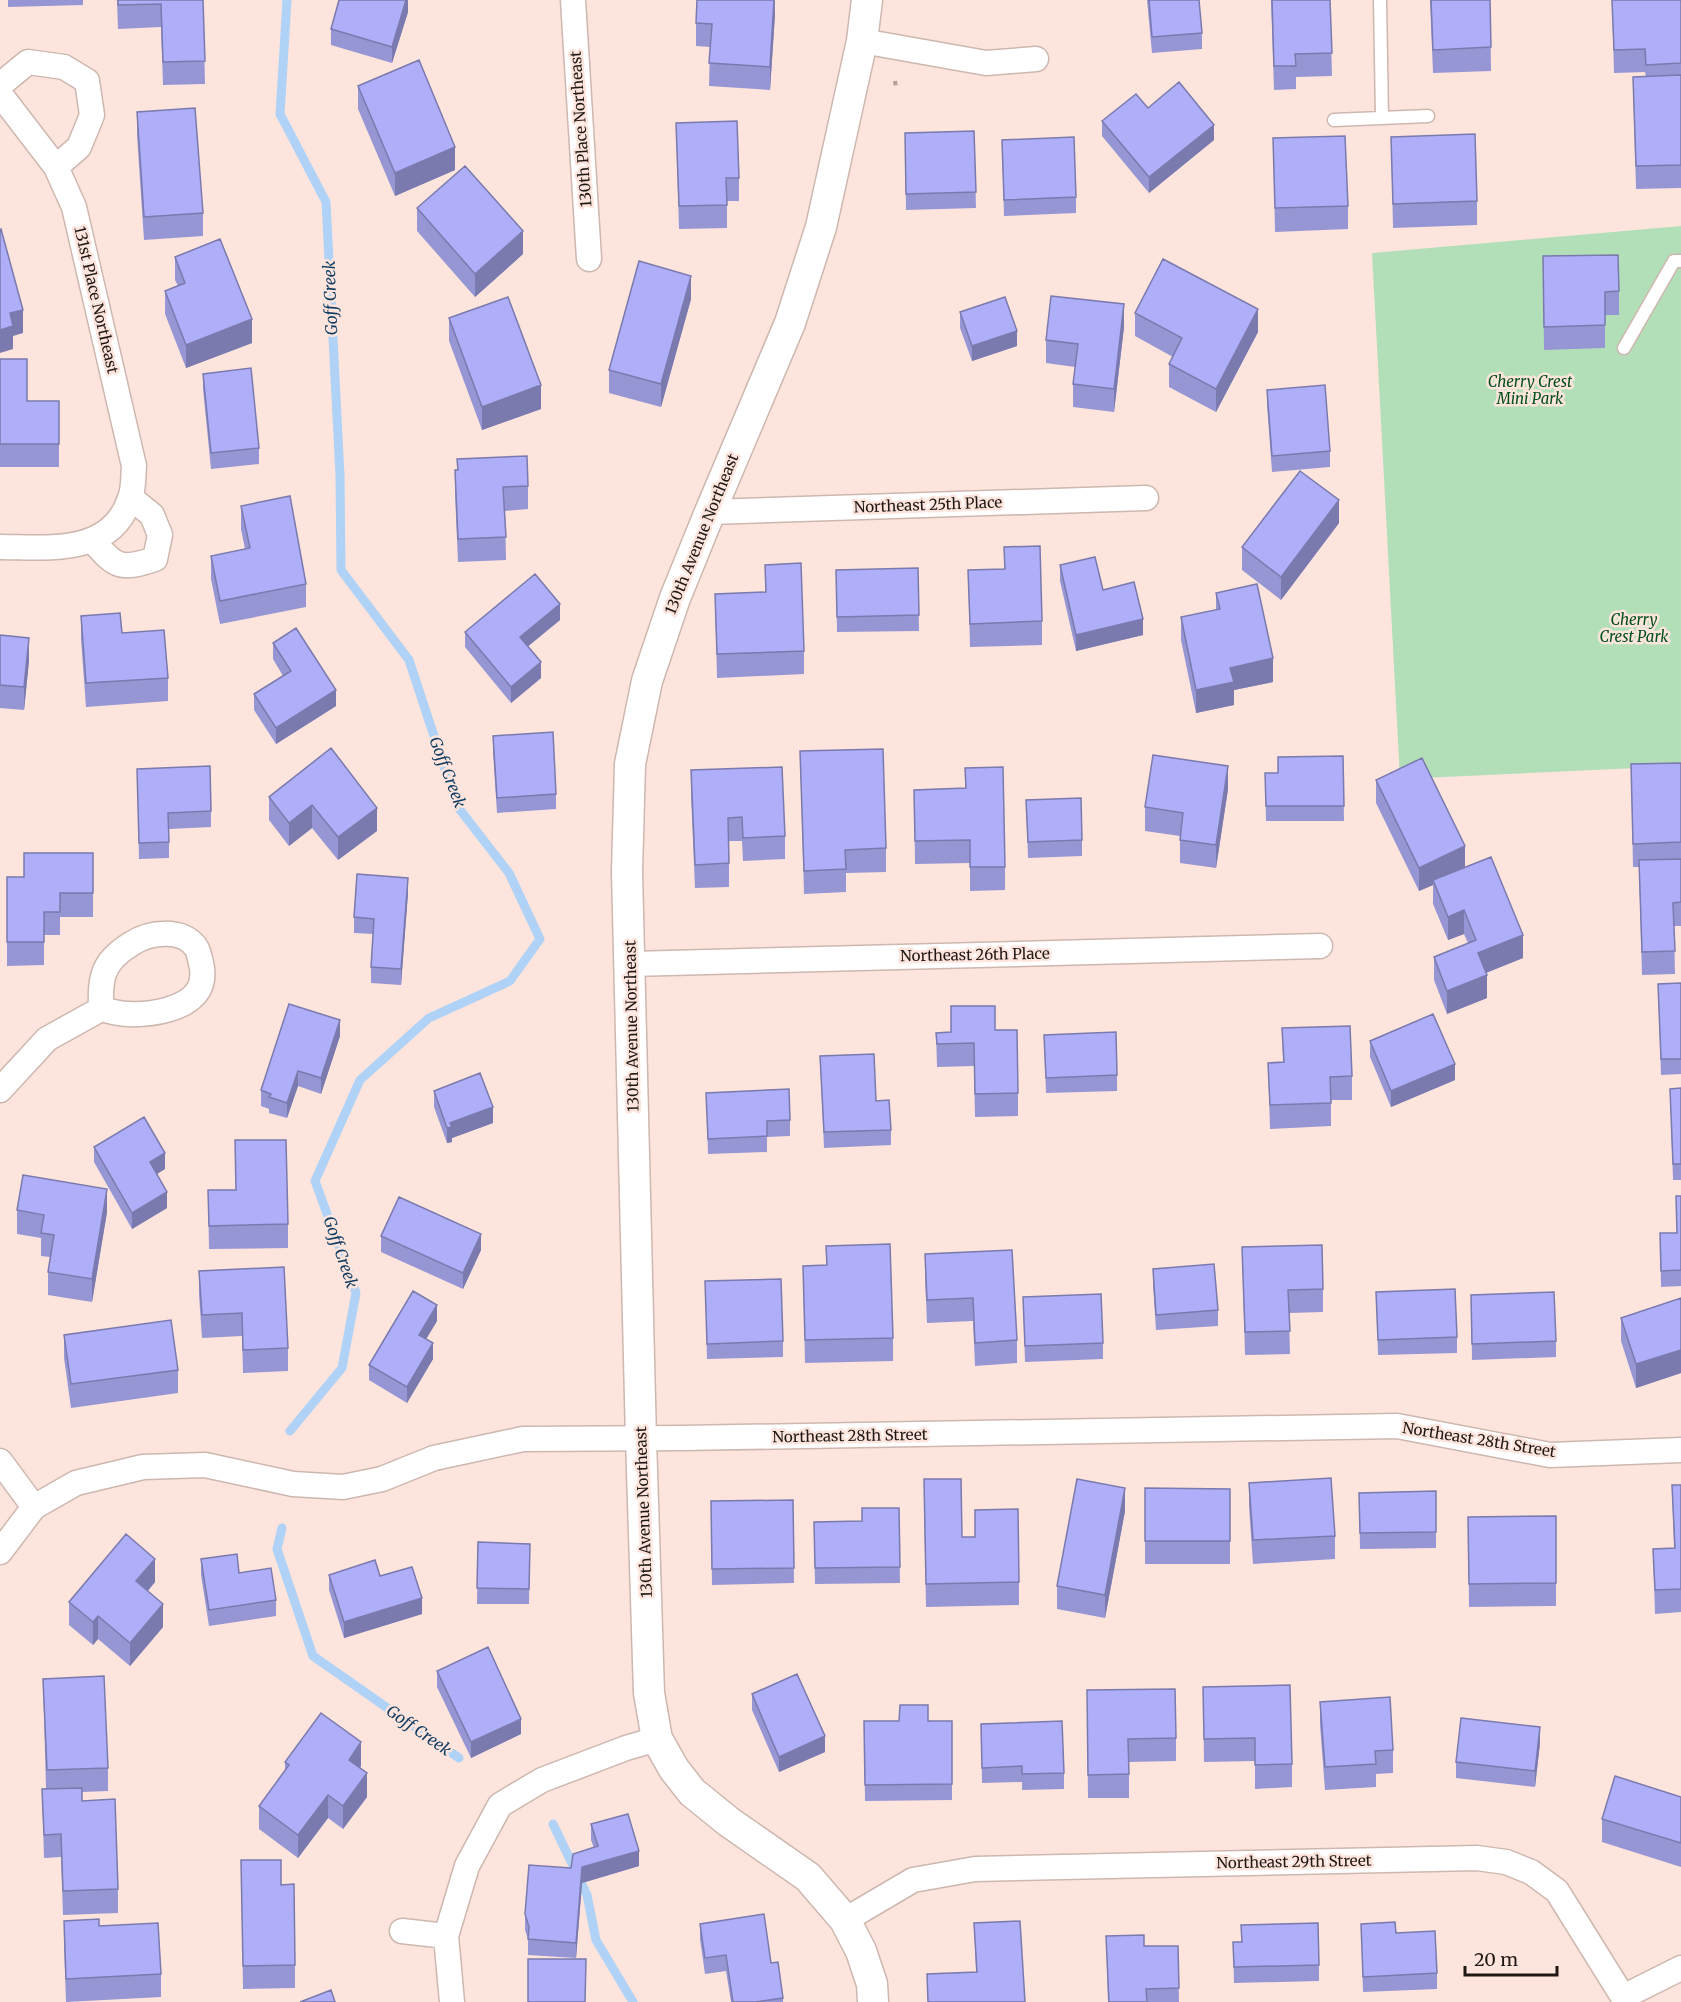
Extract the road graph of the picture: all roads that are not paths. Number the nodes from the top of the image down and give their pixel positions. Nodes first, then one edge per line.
1 (573, 0) edge
2 (867, 0) edge
3 (1380, 0) edge
4 (862, 41) junction
5 (1036, 58) dead end
6 (0, 85) edge
7 (0, 94) edge
8 (1428, 116) dead end
9 (1382, 117) junction
10 (1334, 120) dead end
11 (56, 167) junction
12 (589, 259) dead end
13 (1681, 261) edge
14 (1624, 348) dead end
15 (131, 498) junction
16 (1146, 498) dead end
17 (710, 512) junction
18 (93, 541) junction
19 (0, 547) edge
20 (1320, 946) dead end
21 (631, 964) junction
22 (101, 1009) dead end
23 (1, 1087) edge
24 (641, 1439) junction
25 (1681, 1450) edge
26 (0, 1461) edge
27 (34, 1507) junction
28 (0, 1552) edge
29 (657, 1739) junction
30 (845, 1920) junction
31 (402, 1931) dead end
32 (446, 1936) junction
33 (1681, 1968) edge
34 (1619, 2000) edge
35 (452, 2002) edge
36 (873, 2002) edge

1 - 12 street, 130th Place Northeast
2 - 4 street, 130th Avenue Northeast
3 - 9 lane
4 - 5 street
4 - 17 street, 130th Avenue Northeast
6 - 11 street
7 - 11 street, 131st Place Northeast
8 - 9 lane
9 - 10 lane
11 - 15 street, 131st Place Northeast
13 - 14 lane
15 - 18 street, 131st Place Northeast
15 - 18 street
16 - 17 street, Northeast 25th Place
17 - 21 street, 130th Avenue Northeast
18 - 19 street
20 - 21 street, Northeast 26th Place
21 - 24 street, 130th Avenue Northeast
22 - 23 street
24 - 25 street, Northeast 28th Street
24 - 27 street, Northeast 28th Street
24 - 29 street, 130th Avenue Northeast
26 - 27 street
27 - 28 street
29 - 30 street, 130th Avenue Northeast
29 - 32 street
30 - 34 street, Northeast 29th Street
30 - 36 street, 130th Avenue Northeast
31 - 32 street
32 - 35 street
33 - 34 street, Northeast 29th Street

